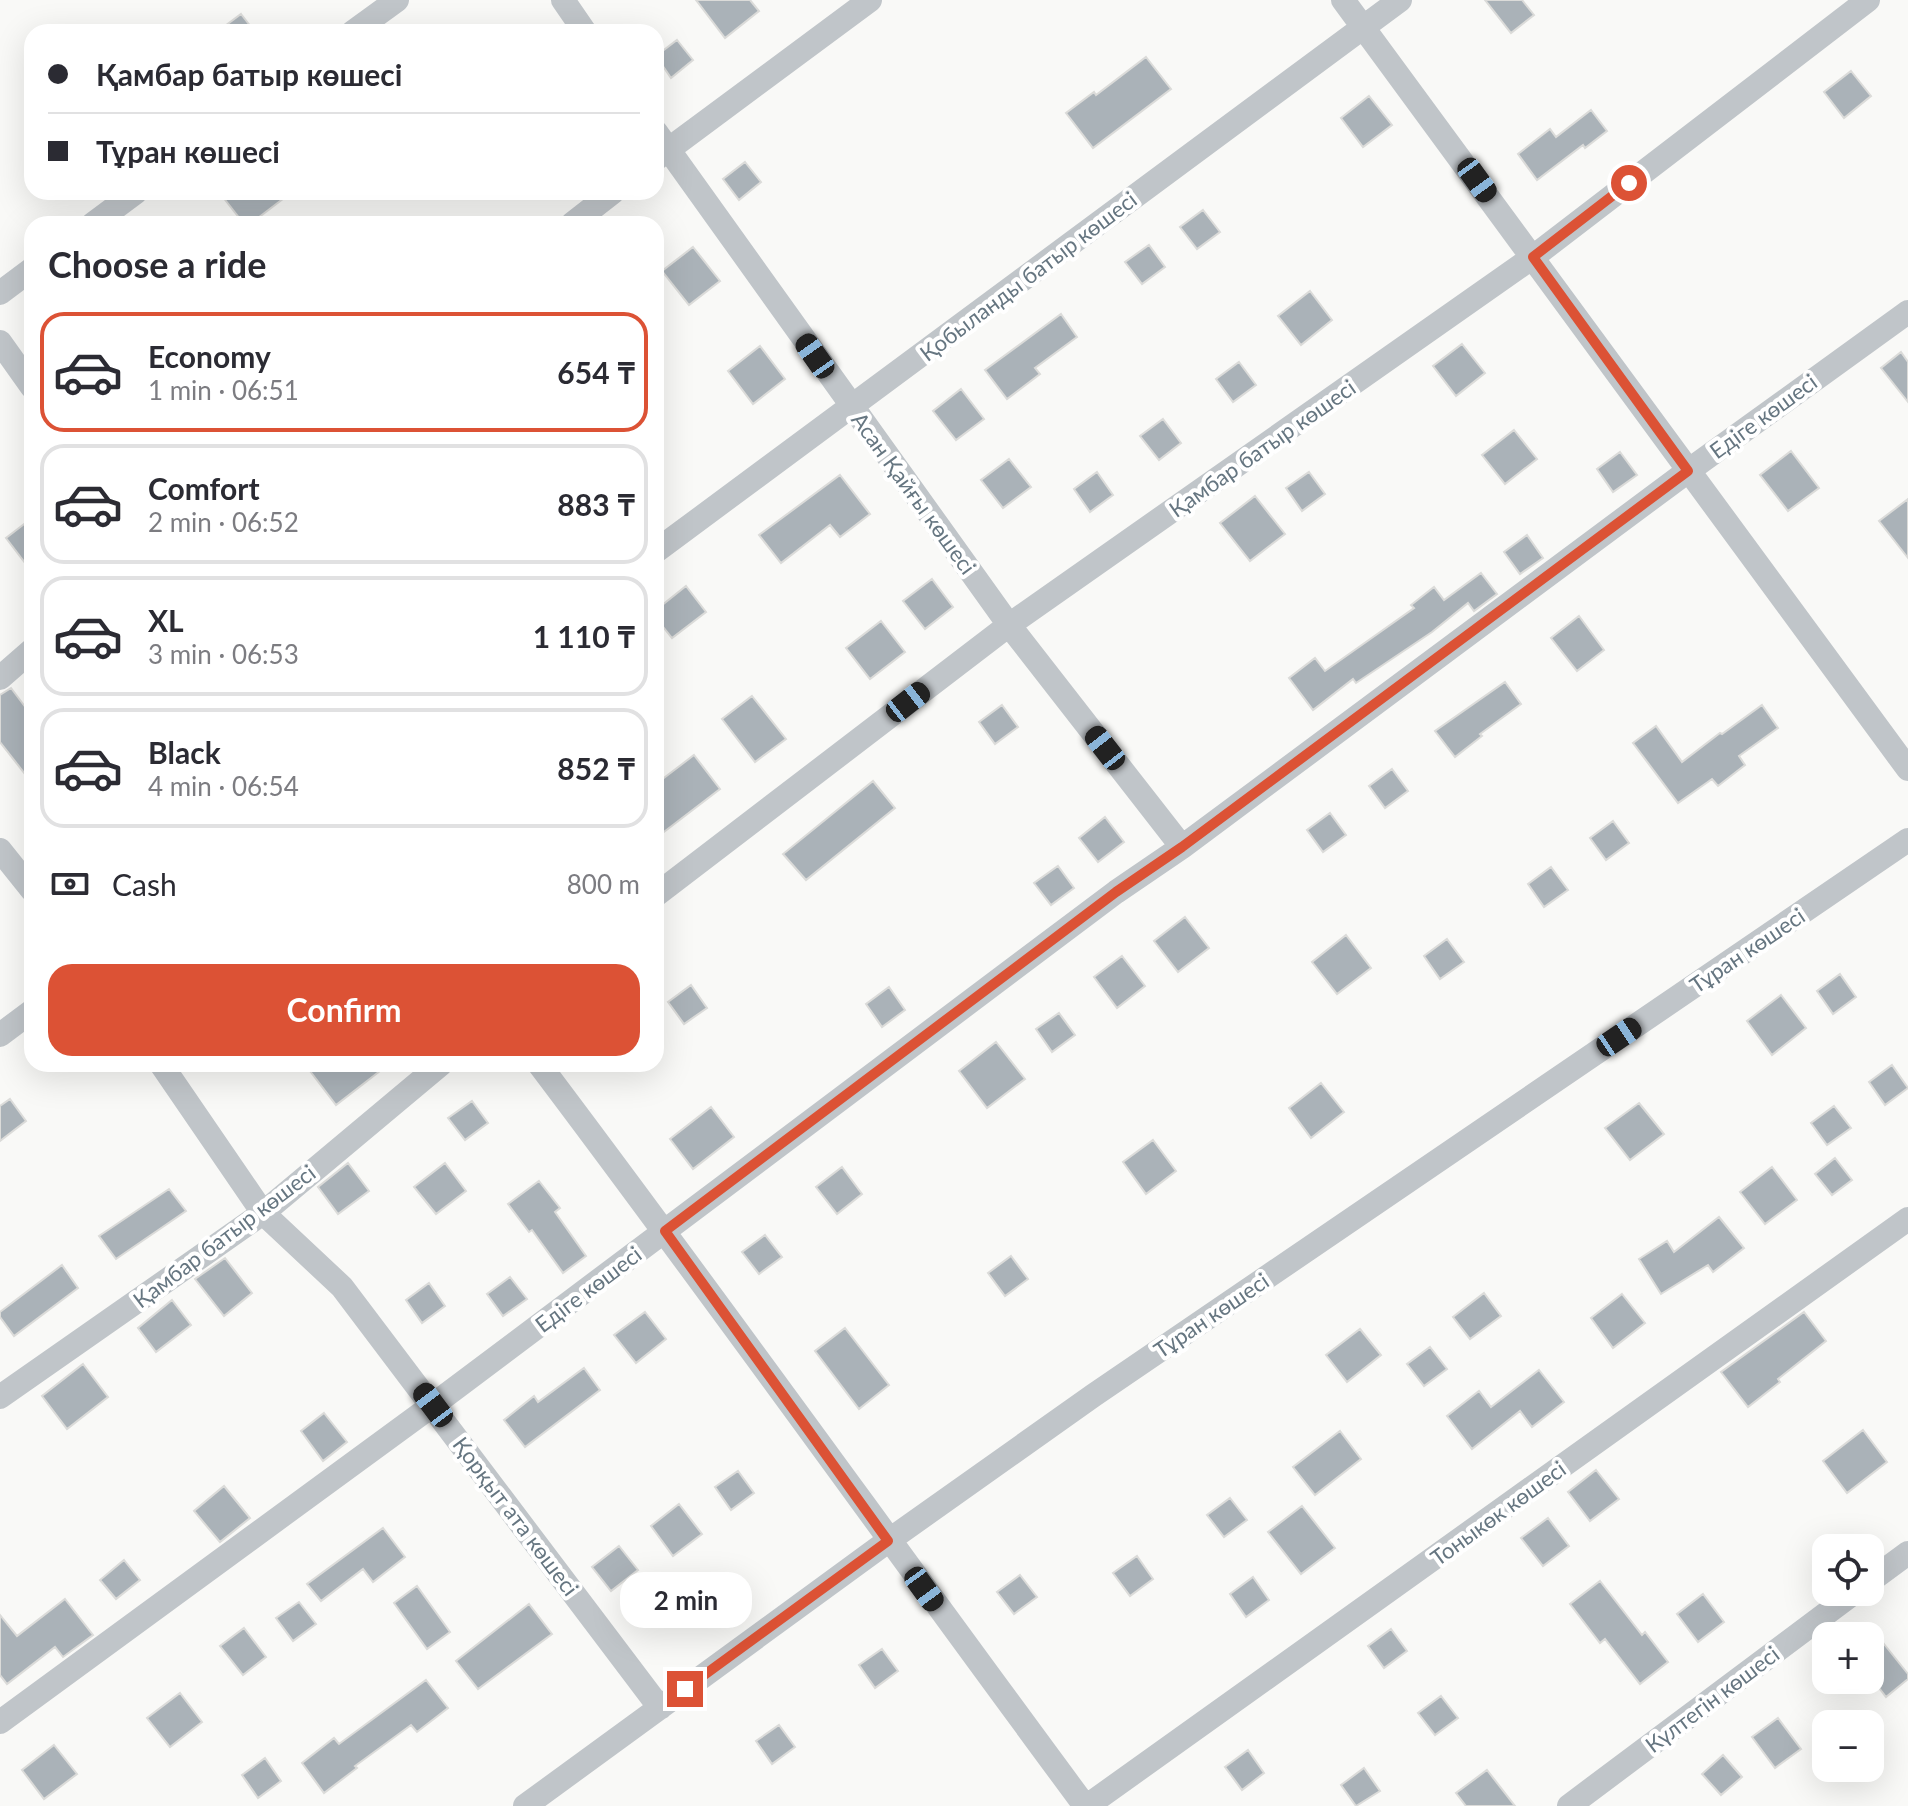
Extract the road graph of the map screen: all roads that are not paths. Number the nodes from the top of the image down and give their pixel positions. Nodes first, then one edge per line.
1 (397, 0) edge
2 (563, 0) edge
3 (870, 0) edge
4 (1343, 0) edge
5 (1400, 0) edge
6 (1868, 0) edge
7 (364, 24) edge
8 (580, 24) edge
9 (1365, 27) junction
10 (664, 144) edge
11 (664, 152) edge
12 (125, 200) edge
13 (603, 200) edge
14 (104, 216) edge
15 (582, 216) edge
16 (1533, 257) junction
17 (24, 275) edge
18 (0, 293) edge
19 (1908, 312) edge
20 (0, 342) edge
21 (24, 376) edge
22 (851, 407) junction
23 (1688, 471) junction
24 (664, 545) edge
25 (1009, 625) junction
26 (24, 657) edge
27 (0, 678) edge
28 (1908, 769) edge
29 (1908, 840) edge
30 (1182, 847) junction
31 (0, 850) edge
32 (24, 880) edge
33 (664, 889) edge
34 (24, 1017) edge
35 (0, 1035) edge
36 (166, 1072) edge
37 (431, 1072) edge
38 (545, 1072) edge
39 (263, 1213) junction
40 (1908, 1219) edge
41 (665, 1231) junction
42 (0, 1397) edge
43 (433, 1405) junction
44 (888, 1541) junction
45 (1908, 1553) edge
46 (1884, 1571) edge
47 (1836, 1606) edge
48 (660, 1708) junction
49 (0, 1722) edge
50 (525, 1806) edge
51 (1086, 1806) edge
52 (1569, 1806) edge

1 - 7 street
2 - 8 street
3 - 10 street
4 - 9 street
5 - 9 street, Қобыланды батыр көшесі
6 - 16 street, Қамбар батыр көшесі
9 - 16 street
9 - 22 street, Қобыланды батыр көшесі
11 - 22 street, Асан Қайғы көшесі
12 - 14 street
13 - 15 street
16 - 23 street
16 - 25 street, Қамбар батыр көшесі
17 - 18 street
19 - 23 street, Едіге көшесі
20 - 21 street
22 - 24 street, Қобыланды батыр көшесі
22 - 25 street, Асан Қайғы көшесі
23 - 28 street
23 - 30 street, Едіге көшесі
25 - 30 street, Асан Қайғы көшесі
25 - 33 street, Қамбар батыр көшесі
26 - 27 street
29 - 44 street, Тұран көшесі
30 - 41 street, Едіге көшесі
31 - 32 street
34 - 35 street
36 - 39 street, Қорқыт ата көшесі
37 - 39 street, Қамбар батыр көшесі
38 - 41 street
39 - 42 street, Қамбар батыр көшесі
39 - 43 street, Қорқыт ата көшесі
40 - 51 street, Тоныкөк көшесі
41 - 43 street, Едіге көшесі
41 - 44 street
43 - 48 street, Қорқыт ата көшесі
43 - 49 street, Едіге көшесі
44 - 48 street, Тұран көшесі
44 - 51 street
45 - 46 street
47 - 52 street, Күлтегін көшесі
48 - 50 street, Тұран көшесі

